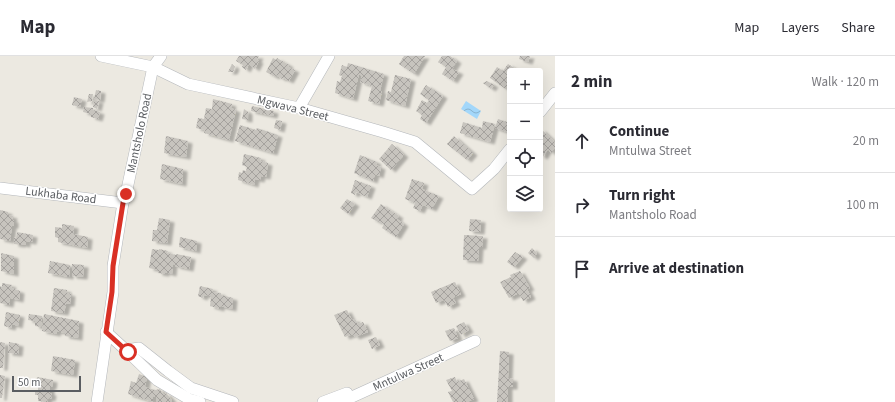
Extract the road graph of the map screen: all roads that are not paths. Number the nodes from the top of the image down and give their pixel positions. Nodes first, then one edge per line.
1 (101, 56) edge
2 (161, 56) edge
3 (329, 56) edge
4 (153, 67) junction
5 (555, 93) edge
6 (299, 108) junction
7 (543, 108) edge
8 (507, 153) edge
9 (0, 188) edge
10 (123, 203) junction
11 (106, 332) junction
12 (468, 342) dead end
13 (126, 350) junction
14 (442, 356) junction
15 (97, 402) edge
16 (200, 402) edge
17 (233, 402) edge
18 (323, 402) edge
19 (341, 402) edge

1 - 4 street, Mgwava Street
2 - 4 street, Mantsholo Road
3 - 6 street
4 - 6 street, Mgwava Street
4 - 10 street, Mantsholo Road
5 - 7 street
6 - 8 street, Mgwava Street
9 - 10 street, Lukhaba Road
10 - 11 street, Mantsholo Road
11 - 13 street
11 - 15 street, Mantsholo Road
12 - 14 street, Mntulwa Street
13 - 16 street
13 - 17 street
14 - 18 street
14 - 19 street, Mntulwa Street

